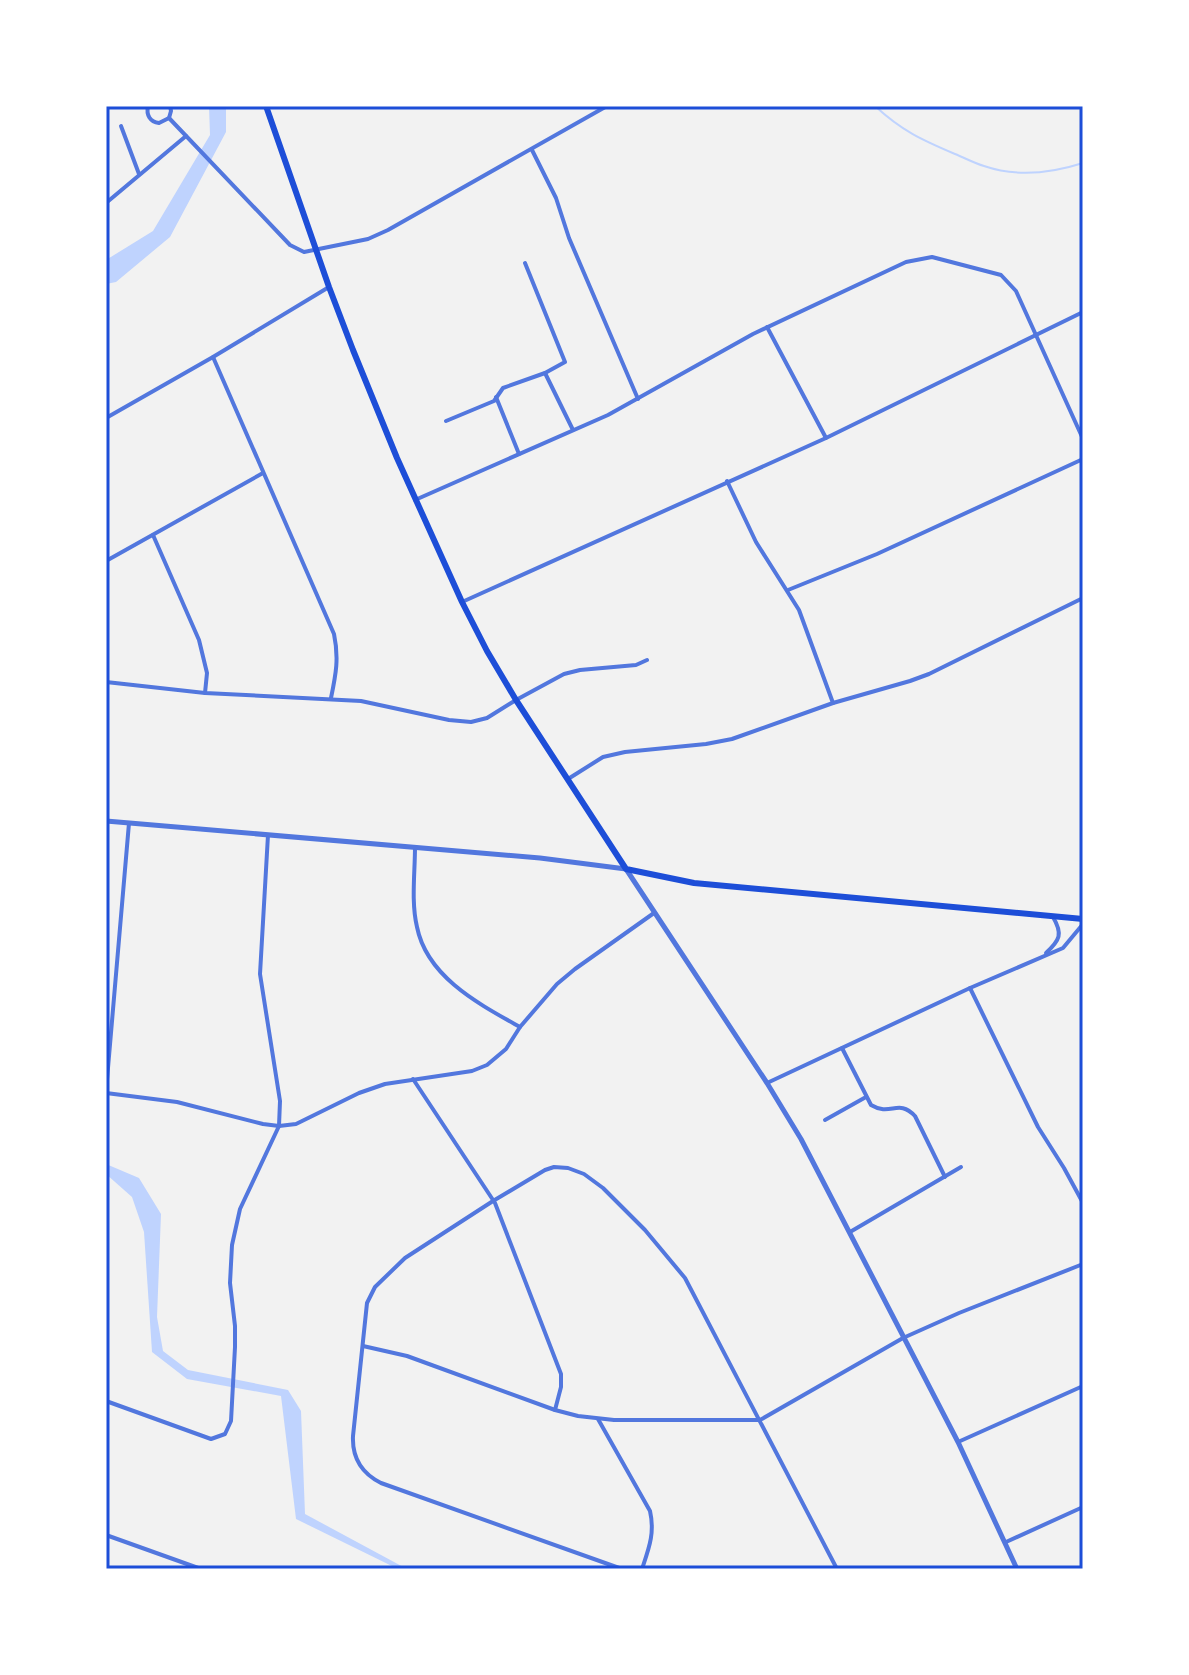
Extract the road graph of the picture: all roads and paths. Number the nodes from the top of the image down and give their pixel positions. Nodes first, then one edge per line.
1 (148, 106) edge
2 (170, 106) edge
3 (266, 106) edge
4 (607, 106) edge
5 (169, 118) junction
6 (121, 126) dead end
7 (186, 136) junction
8 (532, 150) junction
9 (139, 174) junction
10 (106, 203) edge
11 (316, 250) junction
12 (525, 263) dead end
13 (329, 287) junction
14 (1083, 312) edge
15 (767, 327) junction
16 (1036, 335) junction
17 (213, 357) junction
18 (545, 373) junction
19 (496, 396) junction
20 (638, 399) junction
21 (106, 418) edge
22 (446, 421) dead end
23 (573, 430) junction
24 (826, 438) junction
25 (1083, 439) edge
26 (519, 454) junction
27 (1083, 459) edge
28 (263, 473) junction
29 (727, 481) junction
30 (415, 500) junction
31 (153, 535) junction
32 (106, 561) edge
33 (788, 590) junction
34 (1083, 598) edge
35 (462, 602) junction
36 (647, 660) dead end
37 (106, 682) edge
38 (205, 693) junction
39 (331, 698) junction
40 (516, 700) junction
41 (833, 703) junction
42 (568, 779) junction
43 (106, 821) edge
44 (129, 823) junction
45 (268, 835) junction
46 (415, 847) junction
47 (626, 869) junction
48 (654, 913) junction
49 (1053, 917) junction
50 (1083, 921) edge
51 (1044, 955) junction
52 (970, 988) junction
53 (520, 1027) junction
54 (842, 1048) junction
55 (413, 1079) junction
56 (767, 1083) junction
57 (106, 1092) edge
58 (866, 1097) junction
59 (825, 1120) dead end
60 (279, 1126) junction
61 (961, 1167) dead end
62 (945, 1177) junction
63 (493, 1201) junction
64 (1083, 1203) edge
65 (850, 1232) junction
66 (1083, 1264) edge
67 (903, 1338) junction
68 (363, 1346) junction
69 (1083, 1386) edge
70 (106, 1401) edge
71 (555, 1410) junction
72 (598, 1418) junction
73 (760, 1420) junction
74 (958, 1442) junction
75 (1083, 1507) edge
76 (106, 1535) edge
77 (1006, 1542) junction
78 (201, 1569) edge
79 (622, 1569) edge
80 (642, 1569) edge
81 (837, 1569) edge
82 (1017, 1569) edge

1 - 5 street
2 - 5 street
3 - 11 main road
4 - 8 street
5 - 7 street
6 - 9 street
7 - 9 street
7 - 11 street
8 - 11 street
8 - 20 street
9 - 10 street
11 - 13 main road
12 - 18 street
13 - 17 street
13 - 30 main road
14 - 16 street
15 - 16 street
15 - 20 street
15 - 24 street
16 - 24 street
16 - 25 street
17 - 21 street
17 - 28 street
18 - 19 street
18 - 23 street
19 - 22 street
19 - 26 street
20 - 23 street
23 - 26 street
24 - 29 street
26 - 30 street
27 - 33 street
28 - 31 street
28 - 39 street
29 - 33 street
29 - 35 street
30 - 35 main road
31 - 32 street
31 - 38 street
33 - 41 street
34 - 41 street
35 - 40 main road
36 - 40 street
37 - 38 street
38 - 39 street
39 - 40 street
40 - 42 main road
41 - 42 street
42 - 47 main road
43 - 44 street
44 - 45 street
44 - 57 street
45 - 46 street
45 - 60 street
46 - 47 street
46 - 53 street
47 - 48 street
47 - 49 main road
48 - 53 street
48 - 56 street
49 - 50 main road
49 - 51 street
50 - 51 street
51 - 52 street
52 - 54 street
52 - 64 street
53 - 55 street
54 - 56 street
54 - 58 street
55 - 60 street
55 - 63 street
56 - 65 street
57 - 60 street
58 - 59 street
58 - 62 street
60 - 70 street
61 - 62 street
62 - 65 street
63 - 68 street
63 - 71 street
63 - 73 street
65 - 67 street
66 - 67 street
67 - 73 street
67 - 74 street
68 - 71 street
68 - 79 street
69 - 74 street
71 - 72 street
72 - 73 street
72 - 80 street
73 - 81 street
74 - 77 street
75 - 77 street
76 - 78 street
77 - 82 street

